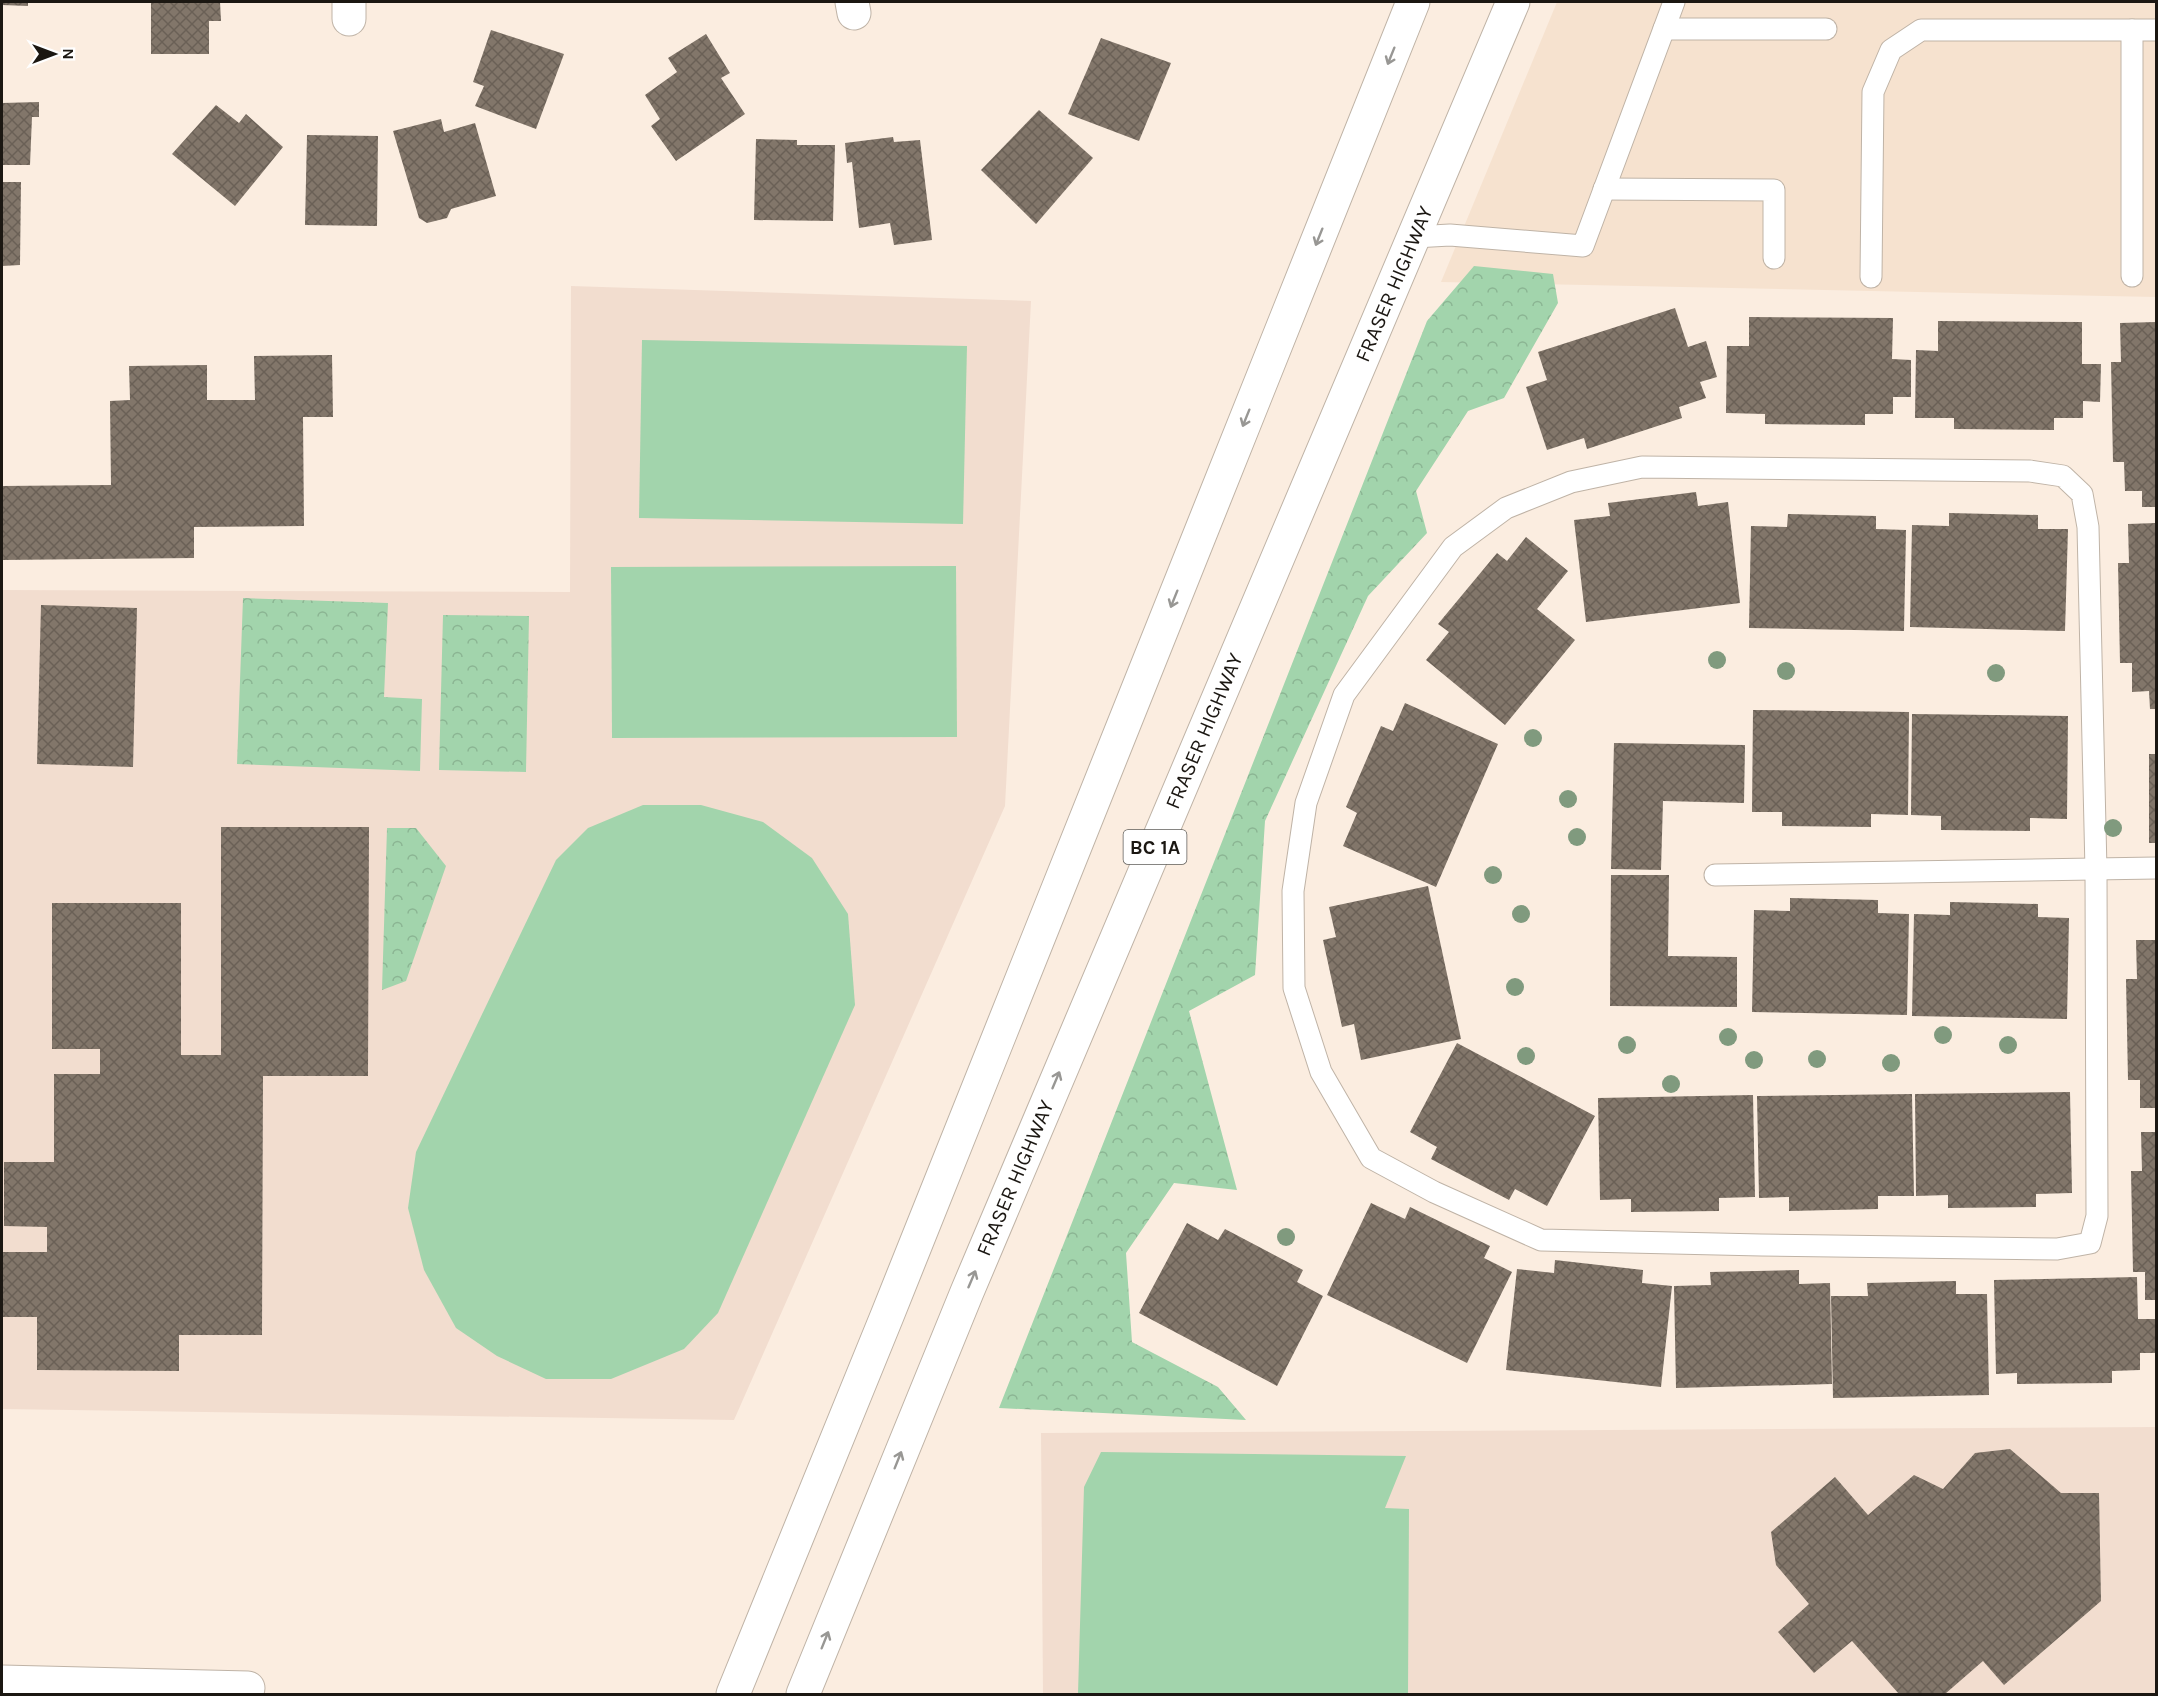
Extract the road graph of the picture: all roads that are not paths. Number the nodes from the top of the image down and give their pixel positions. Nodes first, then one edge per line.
1 (1413, 2) edge
2 (1513, 2) edge
3 (1674, 2) edge
4 (1664, 29) junction
5 (1826, 29) dead end
6 (2132, 30) junction
7 (2157, 30) edge
8 (1604, 189) junction
9 (1414, 237) junction
10 (1774, 258) dead end
11 (2132, 276) dead end
12 (1871, 277) dead end
13 (2157, 868) edge
14 (2096, 870) junction
15 (1715, 875) dead end
16 (2, 1682) edge
17 (248, 1688) dead end
18 (733, 1695) edge
19 (802, 1695) edge

1 -> 18 main road
2 - 9 main road, FRASER HIGHWAY / BC 1A
3 - 4 lane
4 - 5 lane
4 - 8 lane
6 - 7 lane
6 - 11 lane
6 - 12 lane
8 - 9 lane
8 - 10 lane
19 -> 9 main road, FRASER HIGHWAY / BC 1A
13 - 14 lane
14 - 14 lane
14 - 15 lane
16 - 17 main road

